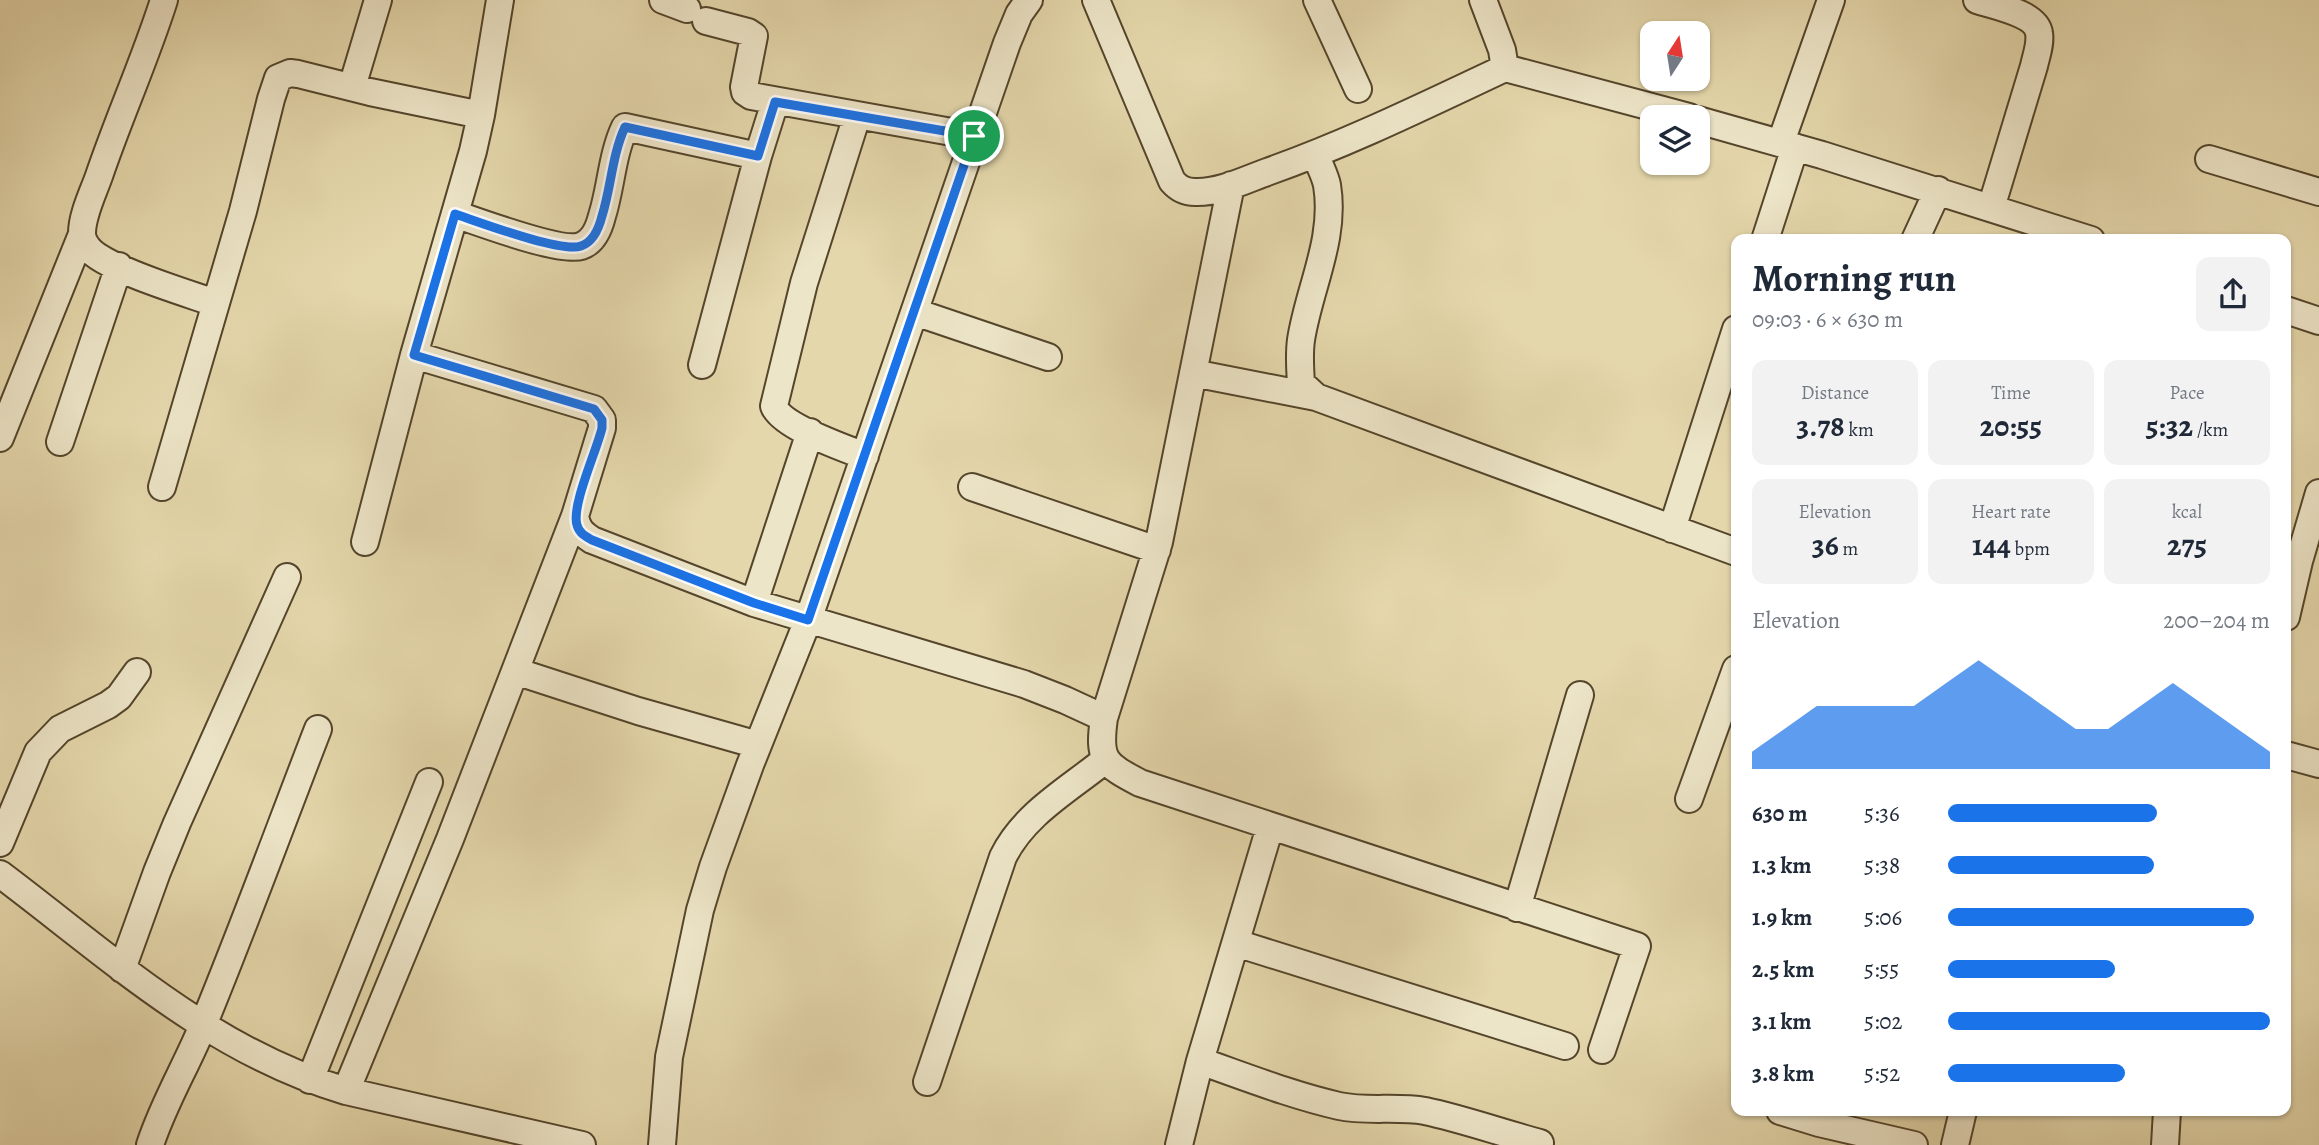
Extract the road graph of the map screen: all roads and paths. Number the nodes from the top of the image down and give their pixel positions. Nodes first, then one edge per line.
1 (164, 0) edge
2 (378, 0) edge
3 (500, 0) edge
4 (1029, 0) edge
5 (1096, 0) edge
6 (1317, 0) edge
7 (1483, 0) edge
8 (1831, 0) edge
9 (1977, 0) edge
10 (686, 10) edge
11 (1505, 68) junction
12 (352, 87) junction
13 (1359, 89) dead end
14 (775, 102) junction
15 (1644, 105) edge
16 (481, 115) junction
17 (857, 116) junction
18 (1710, 123) edge
19 (974, 136) junction
20 (1788, 145) junction
21 (1316, 155) junction
22 (758, 156) junction
23 (2209, 159) dead end
24 (1231, 184) junction
25 (1938, 190) junction
26 (2319, 192) edge
27 (1991, 208) junction
28 (455, 214) junction
29 (2049, 233) edge
30 (82, 234) junction
31 (1766, 234) edge
32 (1918, 234) edge
33 (119, 266) junction
34 (215, 303) junction
35 (915, 312) junction
36 (2291, 312) edge
37 (2319, 321) edge
38 (1731, 345) edge
39 (414, 355) junction
40 (1048, 357) dead end
41 (702, 365) dead end
42 (1193, 373) junction
43 (1316, 397) junction
44 (810, 432) junction
45 (0, 438) edge
46 (60, 442) dead end
47 (865, 456) junction
48 (162, 487) dead end
49 (972, 487) dead end
50 (2319, 493) edge
51 (575, 516) junction
52 (1672, 528) junction
53 (365, 542) dead end
54 (1157, 550) junction
55 (1731, 550) edge
56 (286, 577) dead end
57 (2291, 594) edge
58 (754, 603) junction
59 (808, 620) junction
60 (515, 671) junction
61 (137, 672) dead end
62 (1731, 684) edge
63 (1580, 695) dead end
64 (1104, 718) junction
65 (318, 729) dead end
66 (758, 745) junction
67 (2291, 756) edge
68 (1105, 760) junction
69 (2319, 764) edge
70 (429, 782) dead end
71 (1689, 799) dead end
72 (1270, 828) junction
73 (0, 843) edge
74 (0, 874) edge
75 (1517, 908) junction
76 (1237, 943) junction
77 (122, 969) junction
78 (203, 1026) junction
79 (1565, 1046) dead end
80 (1602, 1050) dead end
81 (1200, 1061) junction
82 (310, 1080) junction
83 (927, 1082) dead end
84 (346, 1091) junction
85 (1796, 1116) edge
86 (1962, 1116) edge
87 (2167, 1116) edge
88 (1540, 1143) dead end
89 (150, 1145) edge
90 (582, 1145) edge
91 (662, 1145) edge
92 (1179, 1145) edge
93 (1914, 1145) edge
94 (1955, 1145) edge
95 (2165, 1145) edge

1 - 30 street
2 - 12 street
3 - 16 street
4 - 19 street
5 - 24 street
6 - 13 street
7 - 11 street
8 - 20 street
9 - 27 street
10 - 14 street
11 - 15 street
11 - 21 street
12 - 16 street
12 - 34 street
14 - 17 street
14 - 22 street
16 - 28 street
17 - 19 street
17 - 44 street
18 - 20 street
19 - 35 street
20 - 25 street
20 - 31 street
21 - 24 street
21 - 43 street
22 - 28 street
22 - 41 street
23 - 26 street
24 - 42 street
25 - 27 street
25 - 32 street
27 - 29 street
28 - 39 street
30 - 33 street
30 - 45 street
33 - 34 street
33 - 46 street
34 - 48 street
35 - 40 street
35 - 47 street
36 - 37 street
38 - 52 street
39 - 51 street
39 - 53 street
42 - 43 street
42 - 54 street
43 - 52 street
44 - 47 street
44 - 58 street
47 - 59 street
49 - 54 street
50 - 57 street
51 - 58 street
51 - 60 street
52 - 55 street
54 - 64 street
56 - 77 street
58 - 59 street
59 - 64 street
59 - 66 street
60 - 66 street
60 - 84 street
61 - 73 street
62 - 71 street
63 - 75 street
64 - 68 street
65 - 78 street
66 - 91 street
67 - 69 street
68 - 72 street
68 - 83 street
70 - 82 street
72 - 75 street
72 - 76 street
74 - 77 street
75 - 80 street
76 - 79 street
76 - 81 street
77 - 78 street
78 - 82 street
78 - 89 street
81 - 88 street
81 - 92 street
82 - 84 street
84 - 90 street
85 - 93 street
86 - 94 street
87 - 95 street

